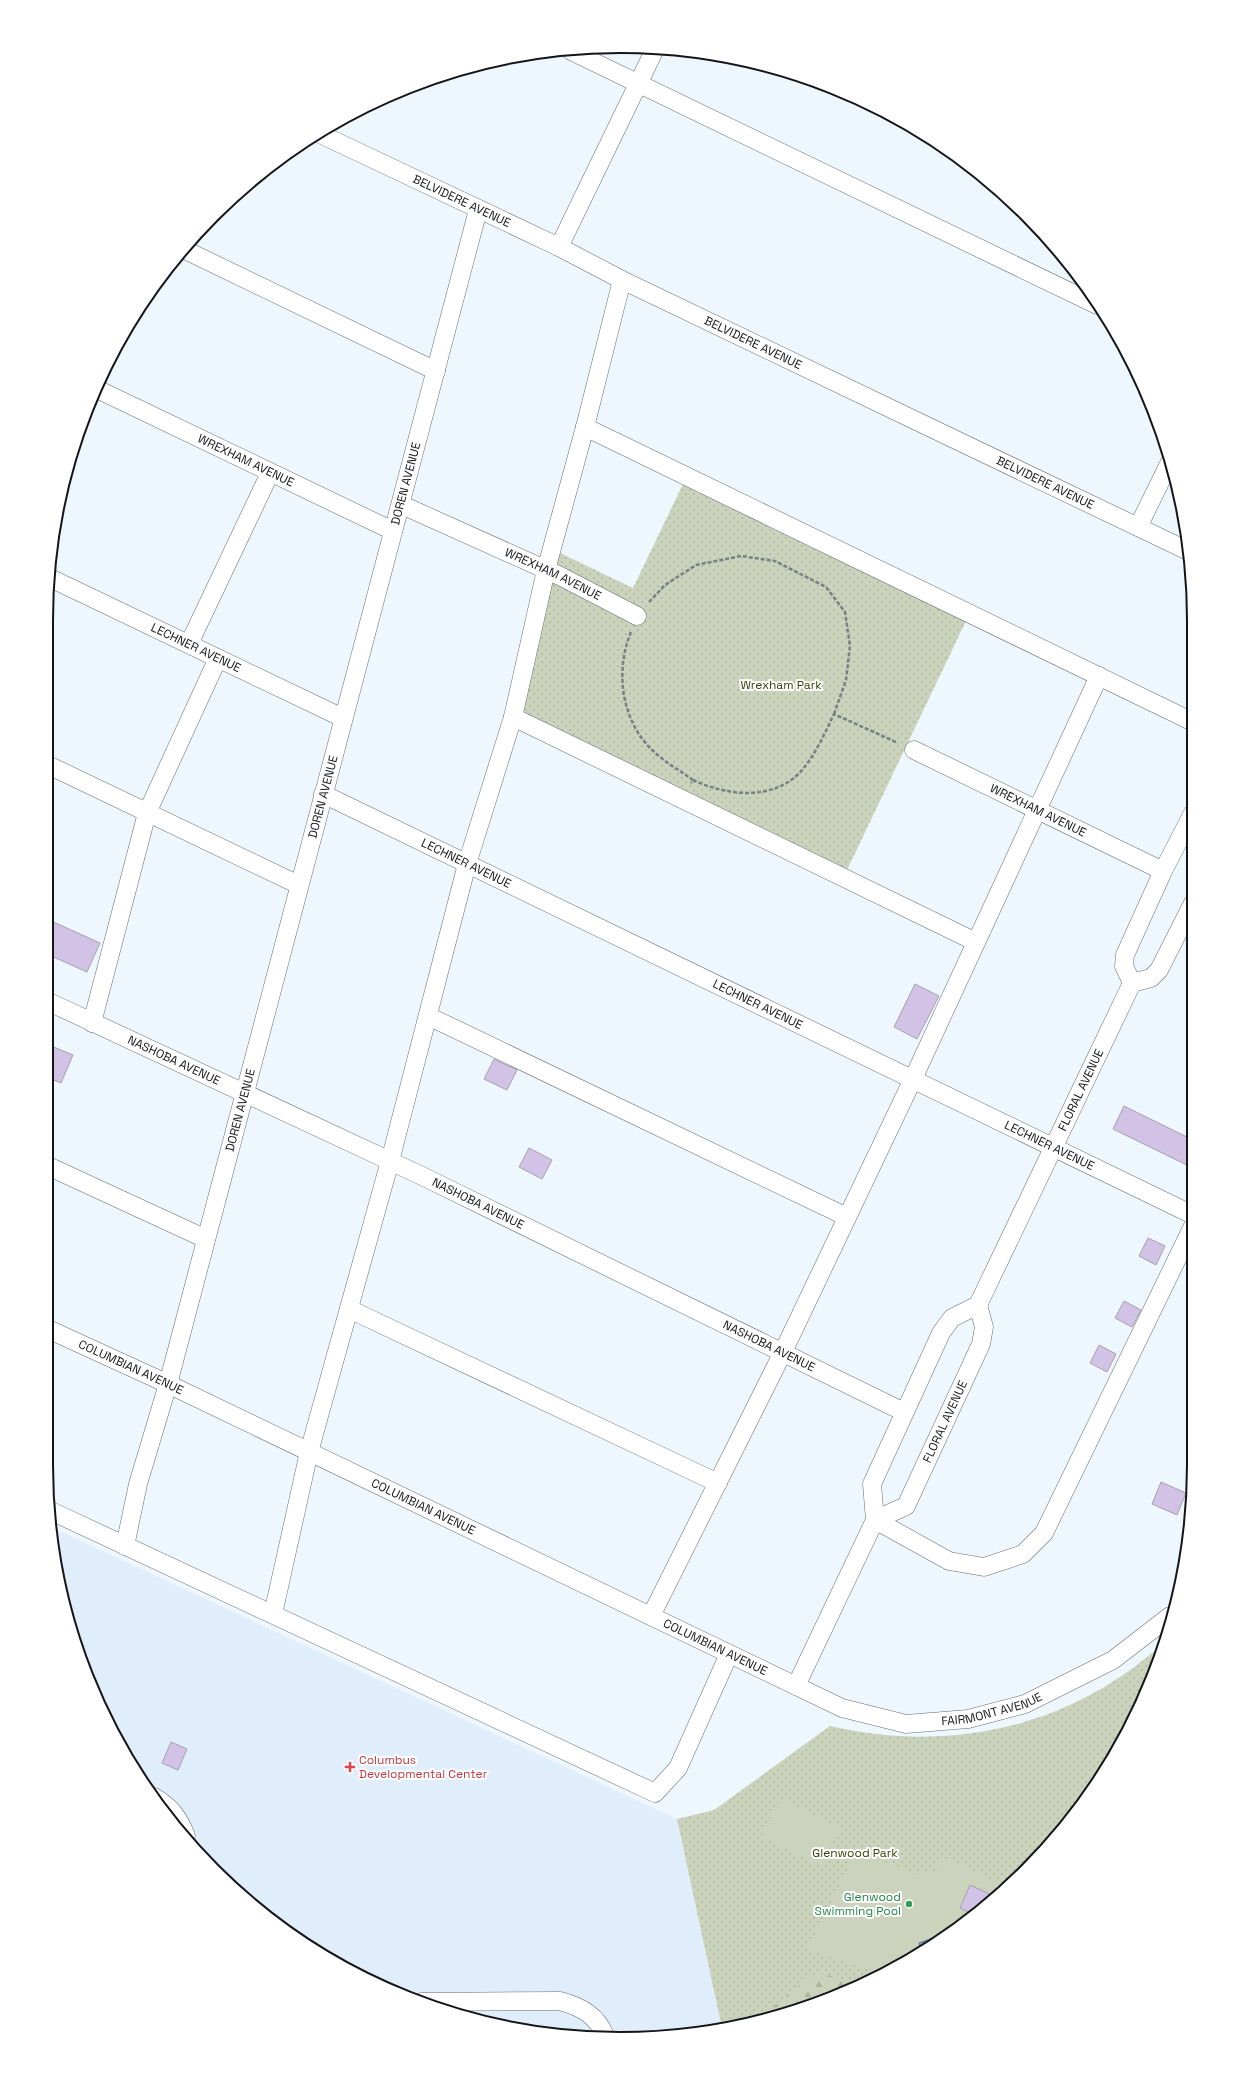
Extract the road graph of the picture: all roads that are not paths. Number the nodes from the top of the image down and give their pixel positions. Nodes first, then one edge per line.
1 (653, 54) edge
2 (578, 55) edge
3 (639, 84) junction
4 (324, 137) edge
5 (478, 210) junction
6 (559, 247) junction
7 (189, 252) edge
8 (622, 280) junction
9 (1088, 301) edge
10 (436, 371) junction
11 (101, 391) edge
12 (585, 427) junction
13 (1167, 469) edge
14 (270, 472) junction
15 (402, 505) junction
16 (1138, 527) junction
17 (393, 531) junction
18 (1182, 548) edge
19 (546, 570) junction
20 (54, 580) edge
21 (637, 616) road end
22 (189, 644) junction
23 (218, 658) junction
24 (1099, 676) junction
25 (513, 717) junction
26 (343, 718) junction
27 (1187, 719) edge
28 (914, 750) road end
29 (53, 768) edge
30 (323, 794) junction
31 (1037, 810) junction
32 (147, 813) junction
33 (1187, 825) edge
34 (467, 864) junction
35 (1163, 871) junction
36 (299, 885) junction
37 (1187, 915) edge
38 (976, 942) junction
39 (1132, 983) junction
40 (53, 1004) edge
41 (428, 1016) junction
42 (92, 1023) junction
43 (913, 1079) junction
44 (244, 1092) junction
45 (1053, 1146) junction
46 (390, 1162) junction
47 (53, 1168) edge
48 (1187, 1212) edge
49 (847, 1217) junction
50 (1187, 1238) edge
51 (206, 1239) junction
52 (978, 1305) junction
53 (349, 1309) junction
54 (53, 1331) edge
55 (783, 1352) junction
56 (168, 1384) junction
57 (904, 1412) junction
58 (309, 1452) junction
59 (718, 1483) junction
60 (55, 1513) edge
61 (875, 1520) junction
62 (125, 1546) junction
63 (272, 1614) junction
64 (651, 1616) junction
65 (1166, 1619) edge
66 (729, 1654) junction
67 (796, 1686) junction
68 (165, 1803) edge
69 (181, 1824) edge
70 (438, 2002) edge
71 (603, 2032) edge

1 - 3 street
2 - 3 street
3 - 6 street
3 - 9 street
4 - 5 street, BELVIDERE AVENUE
5 - 6 street, BELVIDERE AVENUE
5 - 10 street, DOREN AVENUE
6 - 8 street, BELVIDERE AVENUE
7 - 10 street
8 - 12 street
8 - 16 street, BELVIDERE AVENUE
10 - 15 street, DOREN AVENUE
11 - 14 street, WREXHAM AVENUE
12 - 19 street
12 - 24 street
13 - 16 street
14 - 17 street, WREXHAM AVENUE
14 - 22 street
15 - 17 street, DOREN AVENUE
15 - 19 street, WREXHAM AVENUE
16 - 18 street, BELVIDERE AVENUE
17 - 26 street, DOREN AVENUE
19 - 21 street, WREXHAM AVENUE
19 - 25 street
20 - 22 street, LECHNER AVENUE
22 - 23 street, LECHNER AVENUE
23 - 26 street, LECHNER AVENUE
23 - 32 street
24 - 27 street
24 - 31 street
25 - 34 street
25 - 38 street
26 - 30 street, DOREN AVENUE
28 - 31 street, WREXHAM AVENUE
29 - 32 street
30 - 34 street, LECHNER AVENUE
30 - 36 street, DOREN AVENUE
31 - 35 street, WREXHAM AVENUE
31 - 38 street
32 - 36 street
32 - 42 street
33 - 35 street
34 - 41 street
34 - 43 street, LECHNER AVENUE
35 - 39 street
36 - 44 street, DOREN AVENUE
37 - 39 street
38 - 43 street
39 - 45 street, FLORAL AVENUE
40 - 42 street, NASHOBA AVENUE
41 - 46 street
41 - 49 street
42 - 44 street, NASHOBA AVENUE
43 - 45 street, LECHNER AVENUE
43 - 49 street
44 - 46 street, NASHOBA AVENUE
44 - 51 street, DOREN AVENUE
45 - 48 street, LECHNER AVENUE
45 - 52 street, FLORAL AVENUE
46 - 53 street
46 - 55 street, NASHOBA AVENUE
47 - 51 street
49 - 55 street
50 - 61 street
51 - 56 street, DOREN AVENUE
52 - 57 street
52 - 61 street, FLORAL AVENUE
53 - 58 street
53 - 59 street
54 - 56 street, COLUMBIAN AVENUE
55 - 57 street, NASHOBA AVENUE
55 - 59 street
56 - 58 street, COLUMBIAN AVENUE
56 - 62 street, DOREN AVENUE
57 - 61 street
58 - 63 street
58 - 64 street, COLUMBIAN AVENUE
59 - 64 street
60 - 62 street
61 - 67 street
62 - 63 street
63 - 66 street
64 - 66 street, COLUMBIAN AVENUE
65 - 67 street, FAIRMONT AVENUE
66 - 67 street, COLUMBIAN AVENUE
68 - 69 street
70 - 71 street

